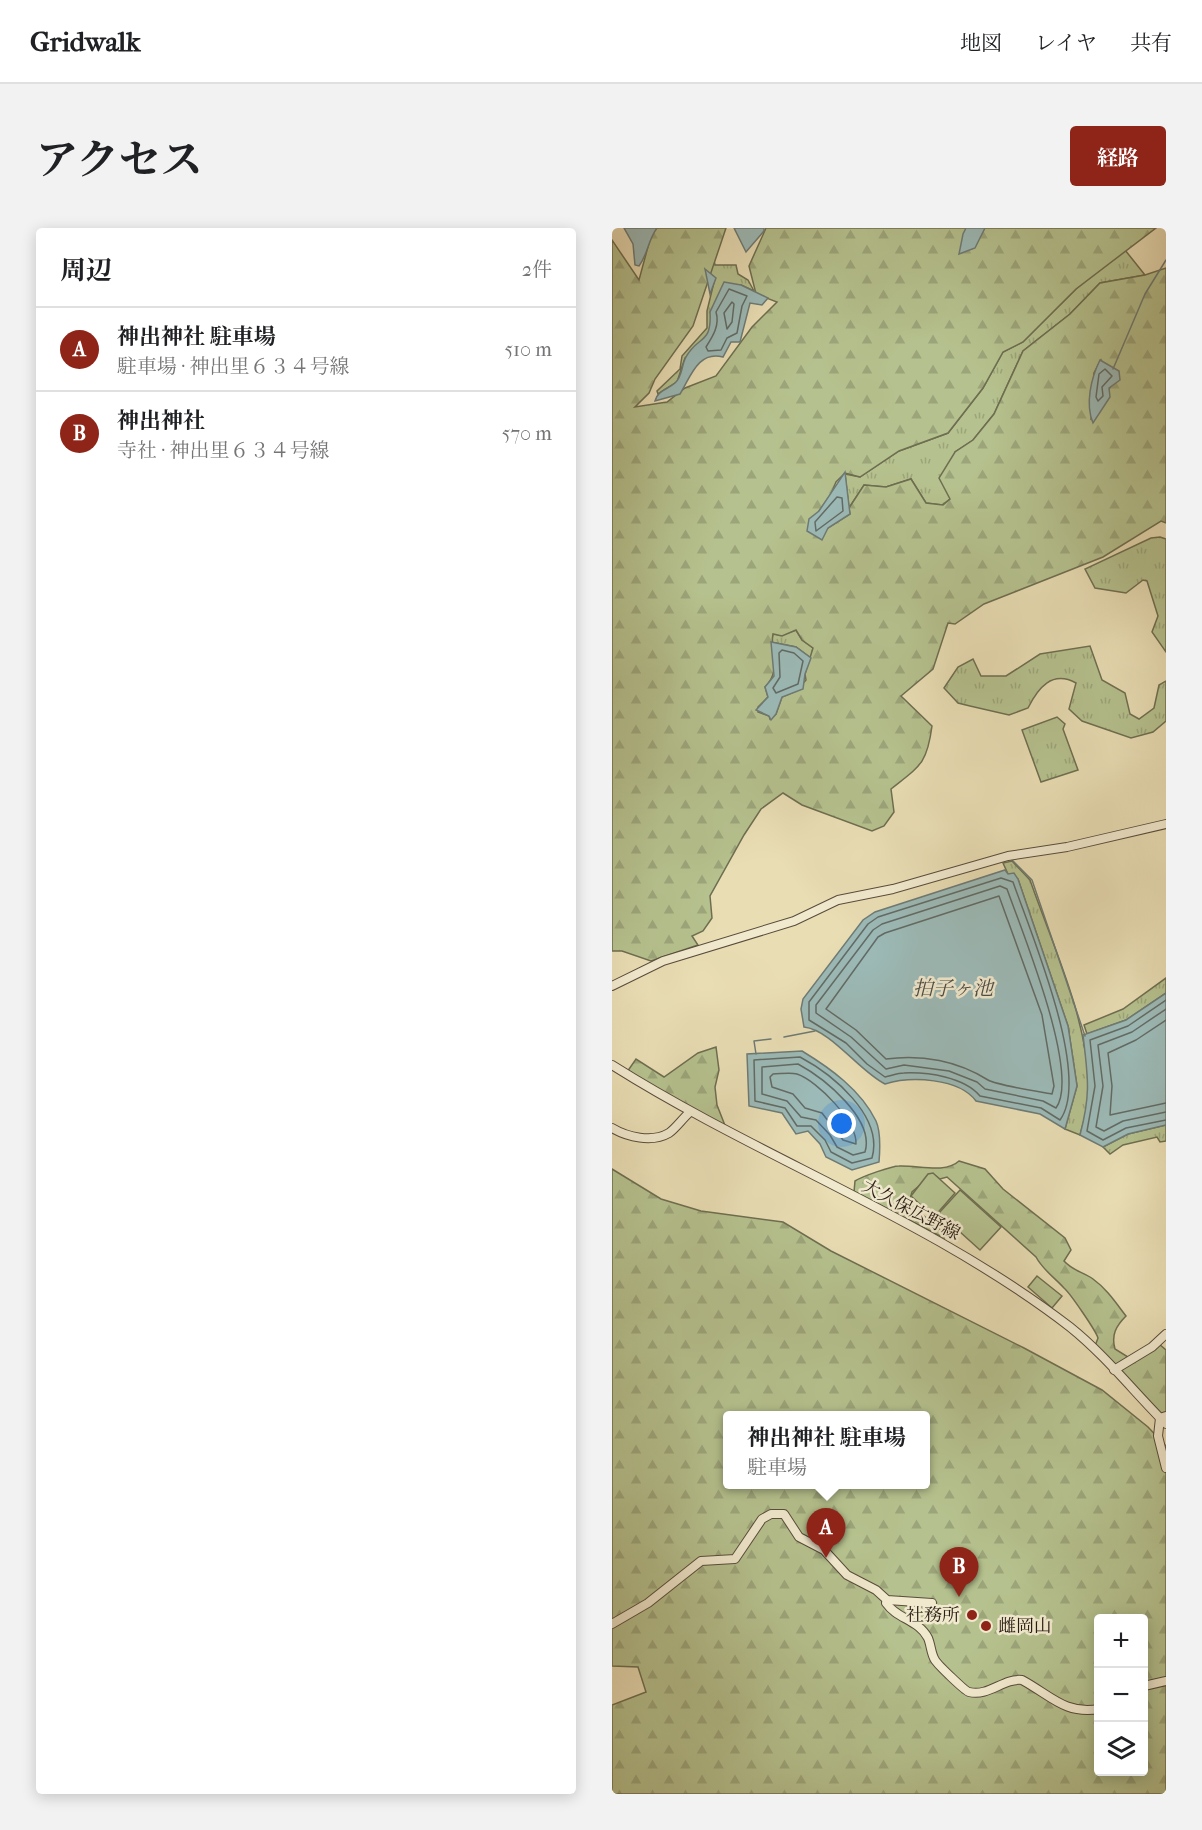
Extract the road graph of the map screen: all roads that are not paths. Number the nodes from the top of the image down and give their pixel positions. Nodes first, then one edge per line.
1 (1166, 824) edge
2 (612, 986) edge
3 (612, 1065) edge
4 (690, 1112) junction
5 (612, 1128) edge
6 (1166, 1334) edge
7 (1114, 1370) junction
8 (1164, 1419) edge
9 (1166, 1468) edge
10 (887, 1600) junction
11 (932, 1603) dead end
12 (612, 1624) edge
13 (1166, 1681) edge
14 (1148, 1685) edge
15 (1094, 1709) edge

1 - 2 street
3 - 4 street, 大久保広野線
4 - 5 street
4 - 7 street, 大久保広野線
6 - 7 street
7 - 8 street, 大久保広野線
8 - 9 street
10 - 11 street
10 - 12 street
10 - 15 street
13 - 14 street

